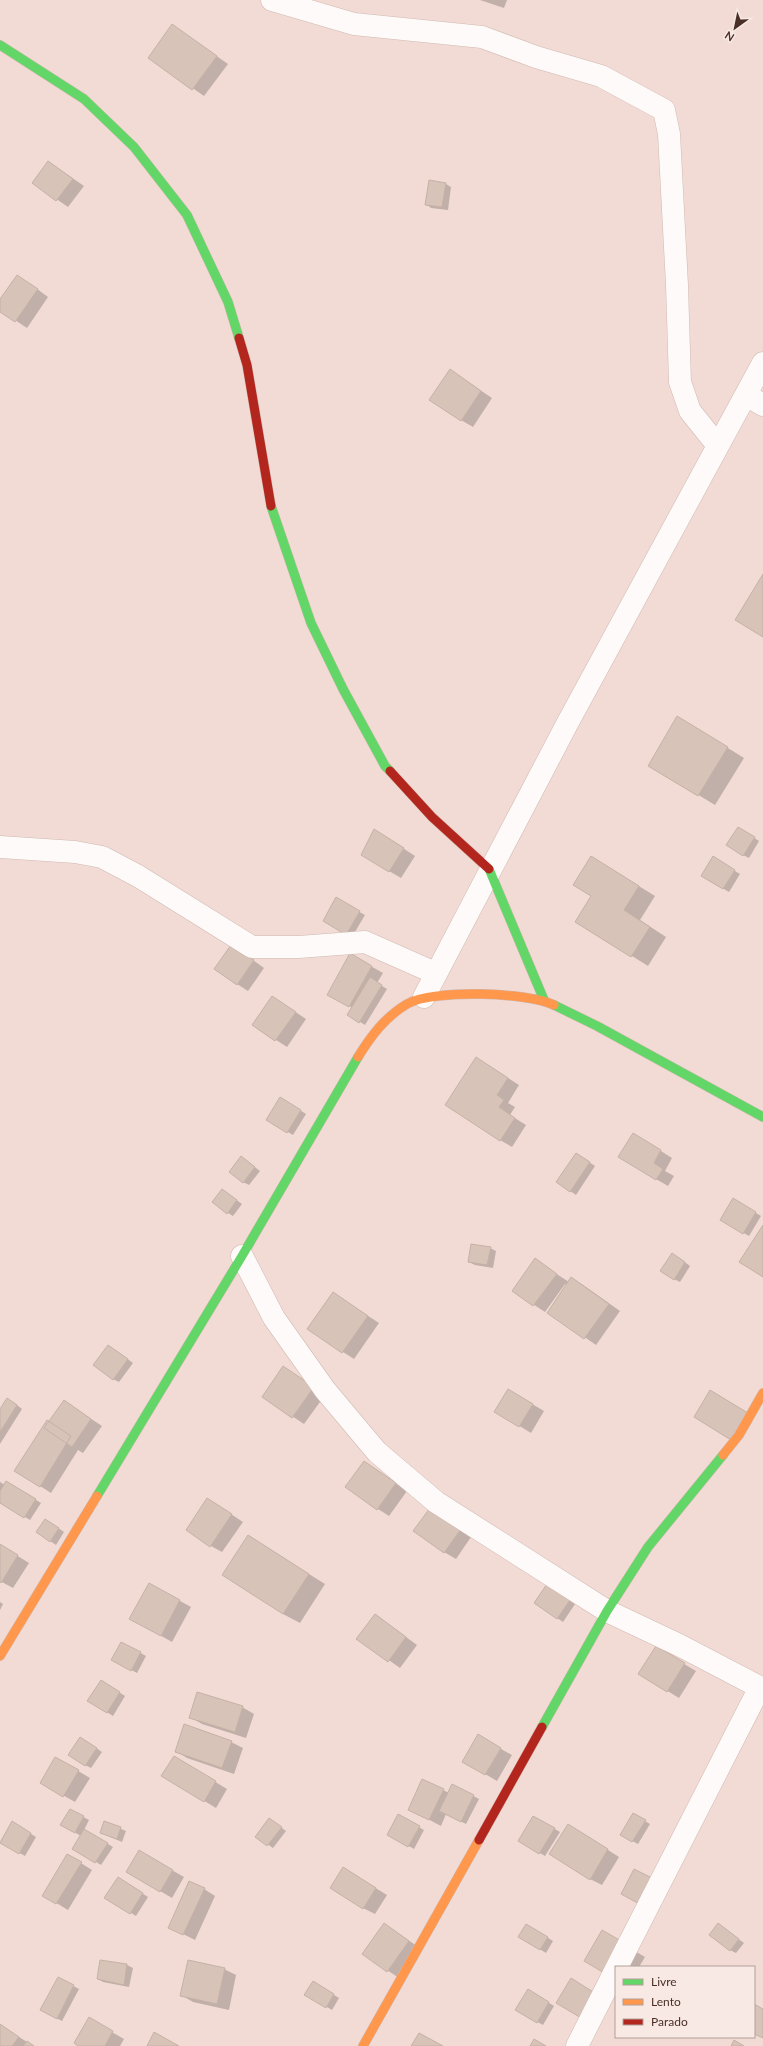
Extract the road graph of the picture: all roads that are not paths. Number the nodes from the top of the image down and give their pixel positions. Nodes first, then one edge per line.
1 (272, 0) edge
2 (0, 45) edge
3 (763, 363) edge
4 (754, 400) edge
5 (718, 446) junction
6 (0, 847) edge
7 (490, 870) junction
8 (435, 973) junction
9 (424, 996) junction
10 (544, 1000) junction
11 (763, 1117) edge
12 (242, 1256) junction
13 (763, 1393) edge
14 (607, 1611) junction
15 (0, 1656) edge
16 (761, 1688) edge
17 (618, 1966) edge
18 (615, 1972) edge
19 (363, 2046) edge
20 (577, 2046) edge

1 - 5 street
2 - 7 street
3 - 4 street
4 - 5 street
5 - 7 street
6 - 8 street
7 - 8 street
7 - 10 street
8 - 9 street
9 - 10 street
9 - 12 street
10 - 11 street
12 - 14 street
12 - 15 street
13 - 14 street
14 - 16 street
14 - 19 street
16 - 17 street
18 - 20 street

